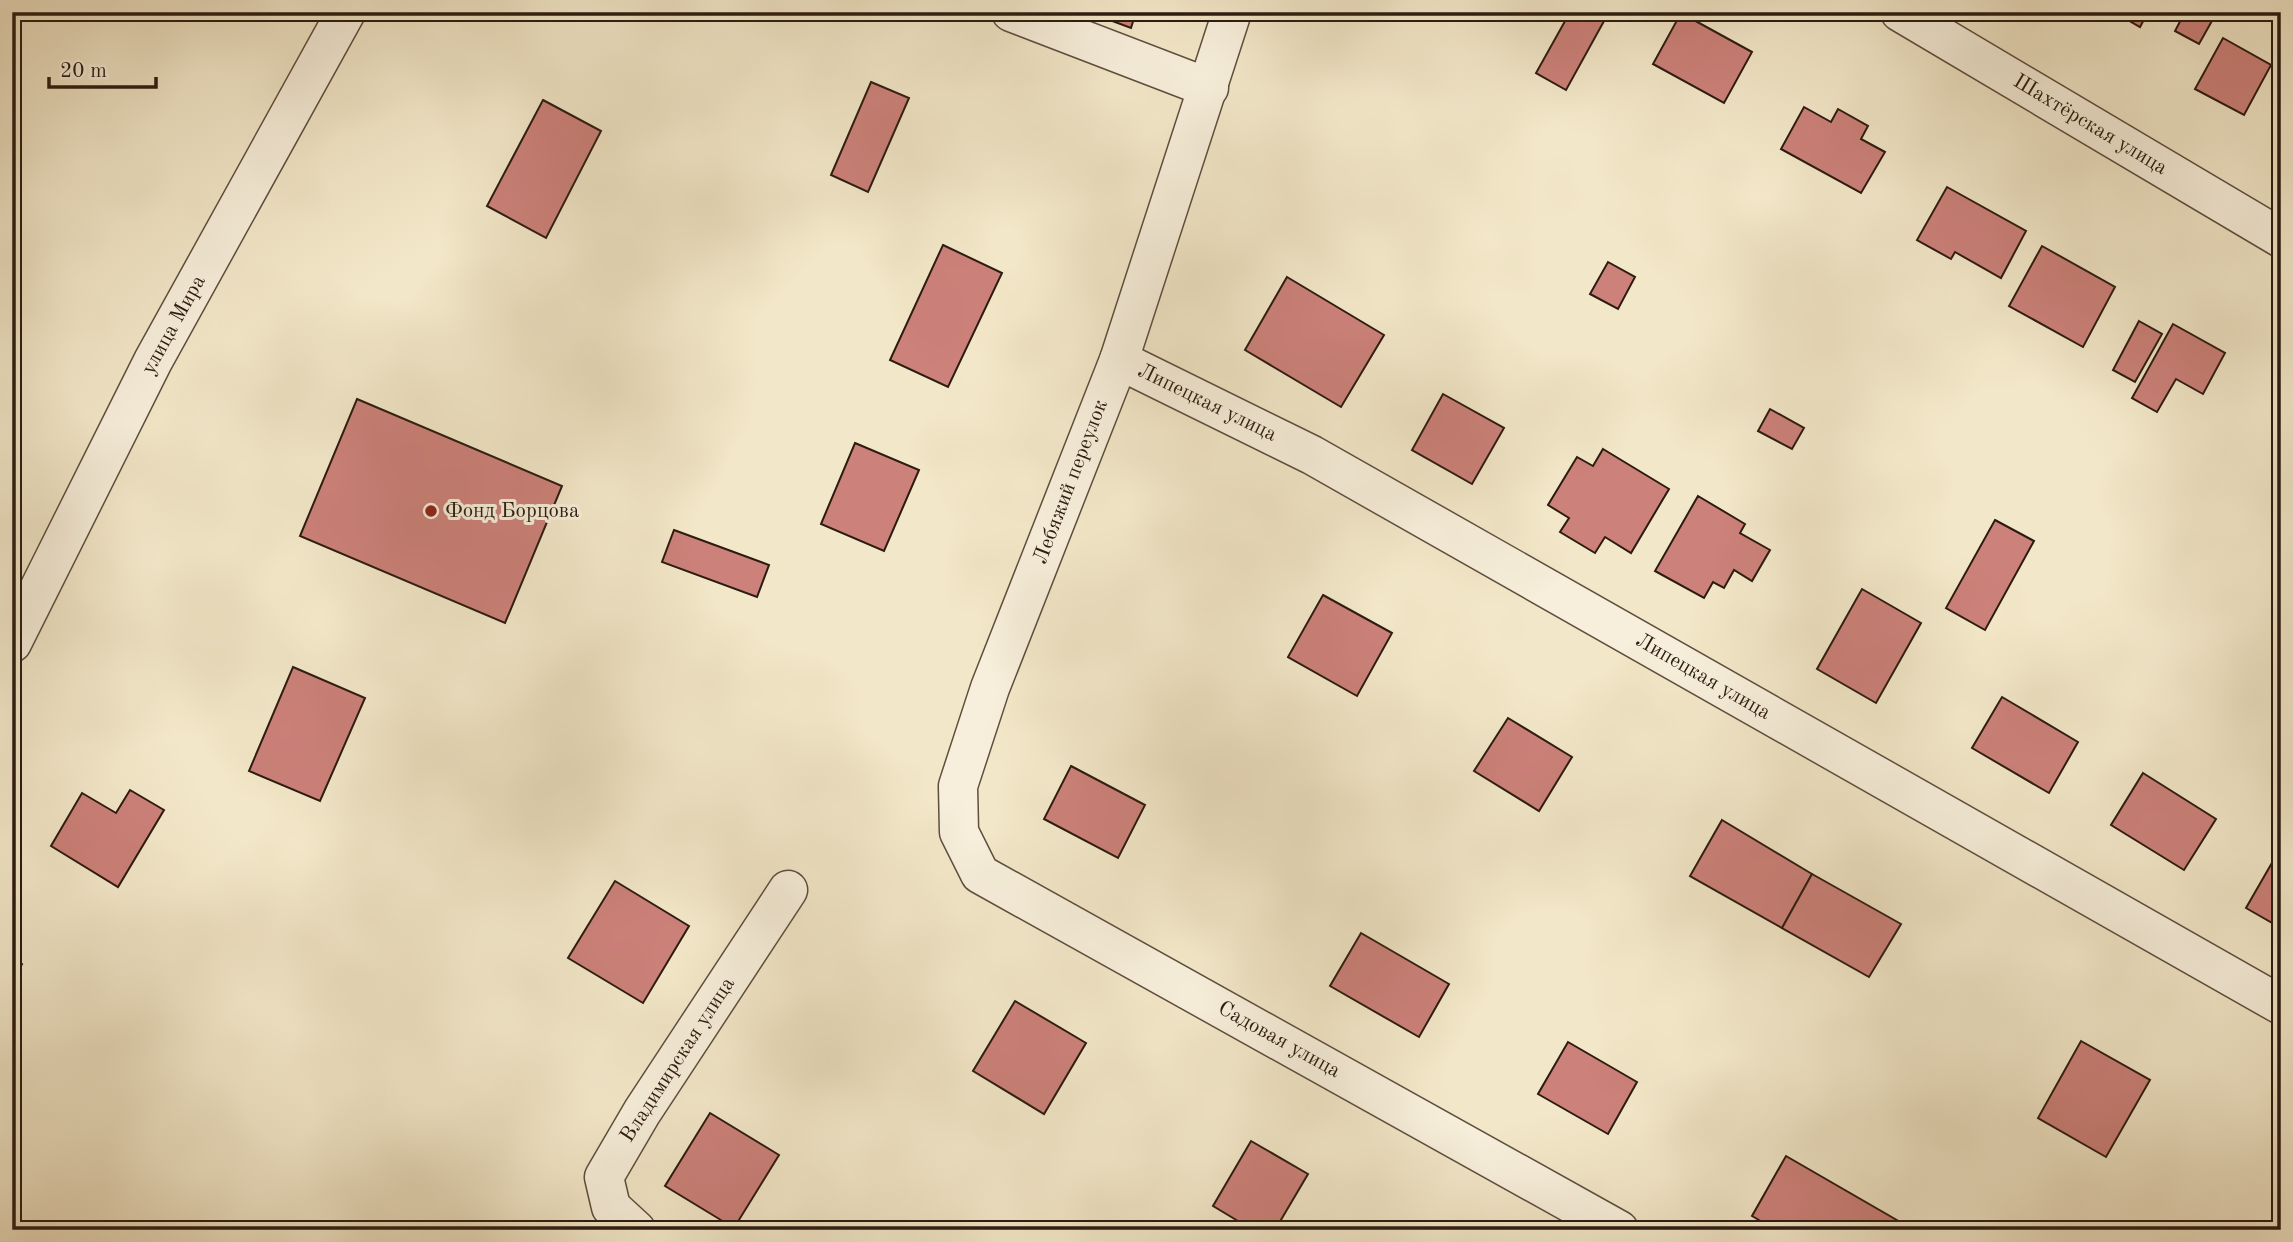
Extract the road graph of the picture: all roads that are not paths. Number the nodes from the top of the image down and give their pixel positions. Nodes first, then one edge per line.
1 (346, 12) edge
2 (1011, 12) edge
3 (1232, 12) edge
4 (1900, 12) edge
5 (1209, 88) junction
6 (2281, 239) edge
7 (1119, 360) junction
8 (12, 643) edge
9 (958, 832) joint
10 (788, 890) dead end
11 (2281, 1005) edge
12 (636, 1230) edge
13 (1619, 1230) edge

1 - 8 street, улица Мира
2 - 5 street
3 - 5 street, Лебяжий переулок
4 - 6 street, Шахтёрская улица
5 - 7 street, Лебяжий переулок
7 - 9 street, Лебяжий переулок
7 - 11 street, Липецкая улица
9 - 13 street, Садовая улица
10 - 12 street, Владимирская улица

